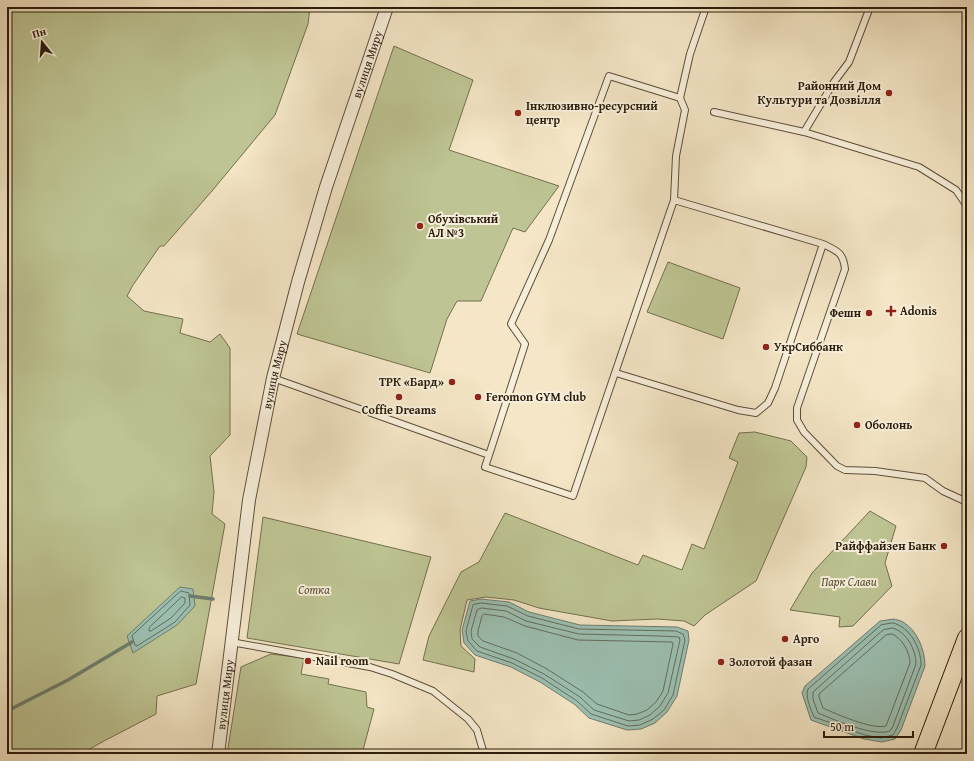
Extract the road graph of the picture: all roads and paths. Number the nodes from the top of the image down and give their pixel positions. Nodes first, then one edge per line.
1 (387, 7) edge
2 (706, 7) edge
3 (870, 7) edge
4 (680, 98) junction
5 (714, 112) dead end
6 (804, 132) junction
7 (674, 200) junction
8 (967, 206) edge
9 (823, 244) junction
10 (616, 372) junction
11 (273, 378) junction
12 (489, 455) junction
13 (967, 502) edge
14 (967, 638) edge
15 (231, 642) junction
16 (218, 754) edge
17 (484, 754) edge
18 (923, 754) edge

1 - 11 street, вулиця Миру
2 - 4 lane
3 - 6 lane
4 - 7 lane
4 - 12 lane
5 - 6 lane
6 - 8 lane
7 - 9 lane
7 - 10 lane
9 - 10 lane
9 - 13 lane
10 - 12 lane
11 - 12 lane
11 - 15 street, вулиця Миру
14 - 18 main road
15 - 16 street, вулиця Миру
15 - 17 lane

